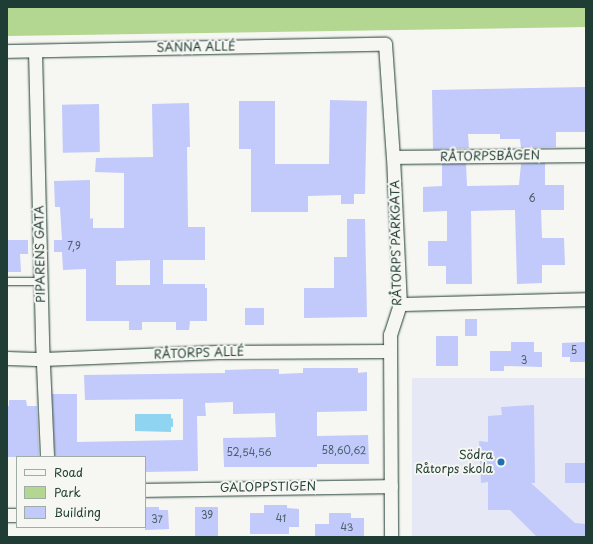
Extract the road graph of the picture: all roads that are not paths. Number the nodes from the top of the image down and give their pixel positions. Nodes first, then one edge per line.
1 (385, 44) joint
2 (7, 51) edge
3 (35, 51) junction
4 (586, 154) edge
5 (393, 157) junction
6 (7, 281) edge
7 (40, 281) junction
8 (586, 298) edge
9 (400, 304) junction
10 (390, 350) junction
11 (7, 358) edge
12 (43, 359) junction
13 (47, 456) edge
14 (392, 486) junction
15 (146, 490) edge
16 (391, 537) edge

1 - 3 street, SANNA ALLÉ
1 - 5 street, RÅTORPS PARKGATA
2 - 3 street, SANNA ALLÉ
3 - 7 street, PIPARENS GATA
4 - 5 street, RÅTORPSBÅGEN
5 - 9 street, RÅTORPS PARKGATA
6 - 7 lane
7 - 12 street, PIPARENS GATA
8 - 9 street
9 - 10 street, RÅTORPS PARKGATA
10 - 12 street, RÅTORPS ALLÉ
10 - 14 street, RÅTORPS PARKGATA
11 - 12 street, RÅTORPS ALLÉ
12 - 13 street, PIPARENS GATA
14 - 15 street, GALOPPSTIGEN
14 - 16 street, RÅTORPS PARKGATA

